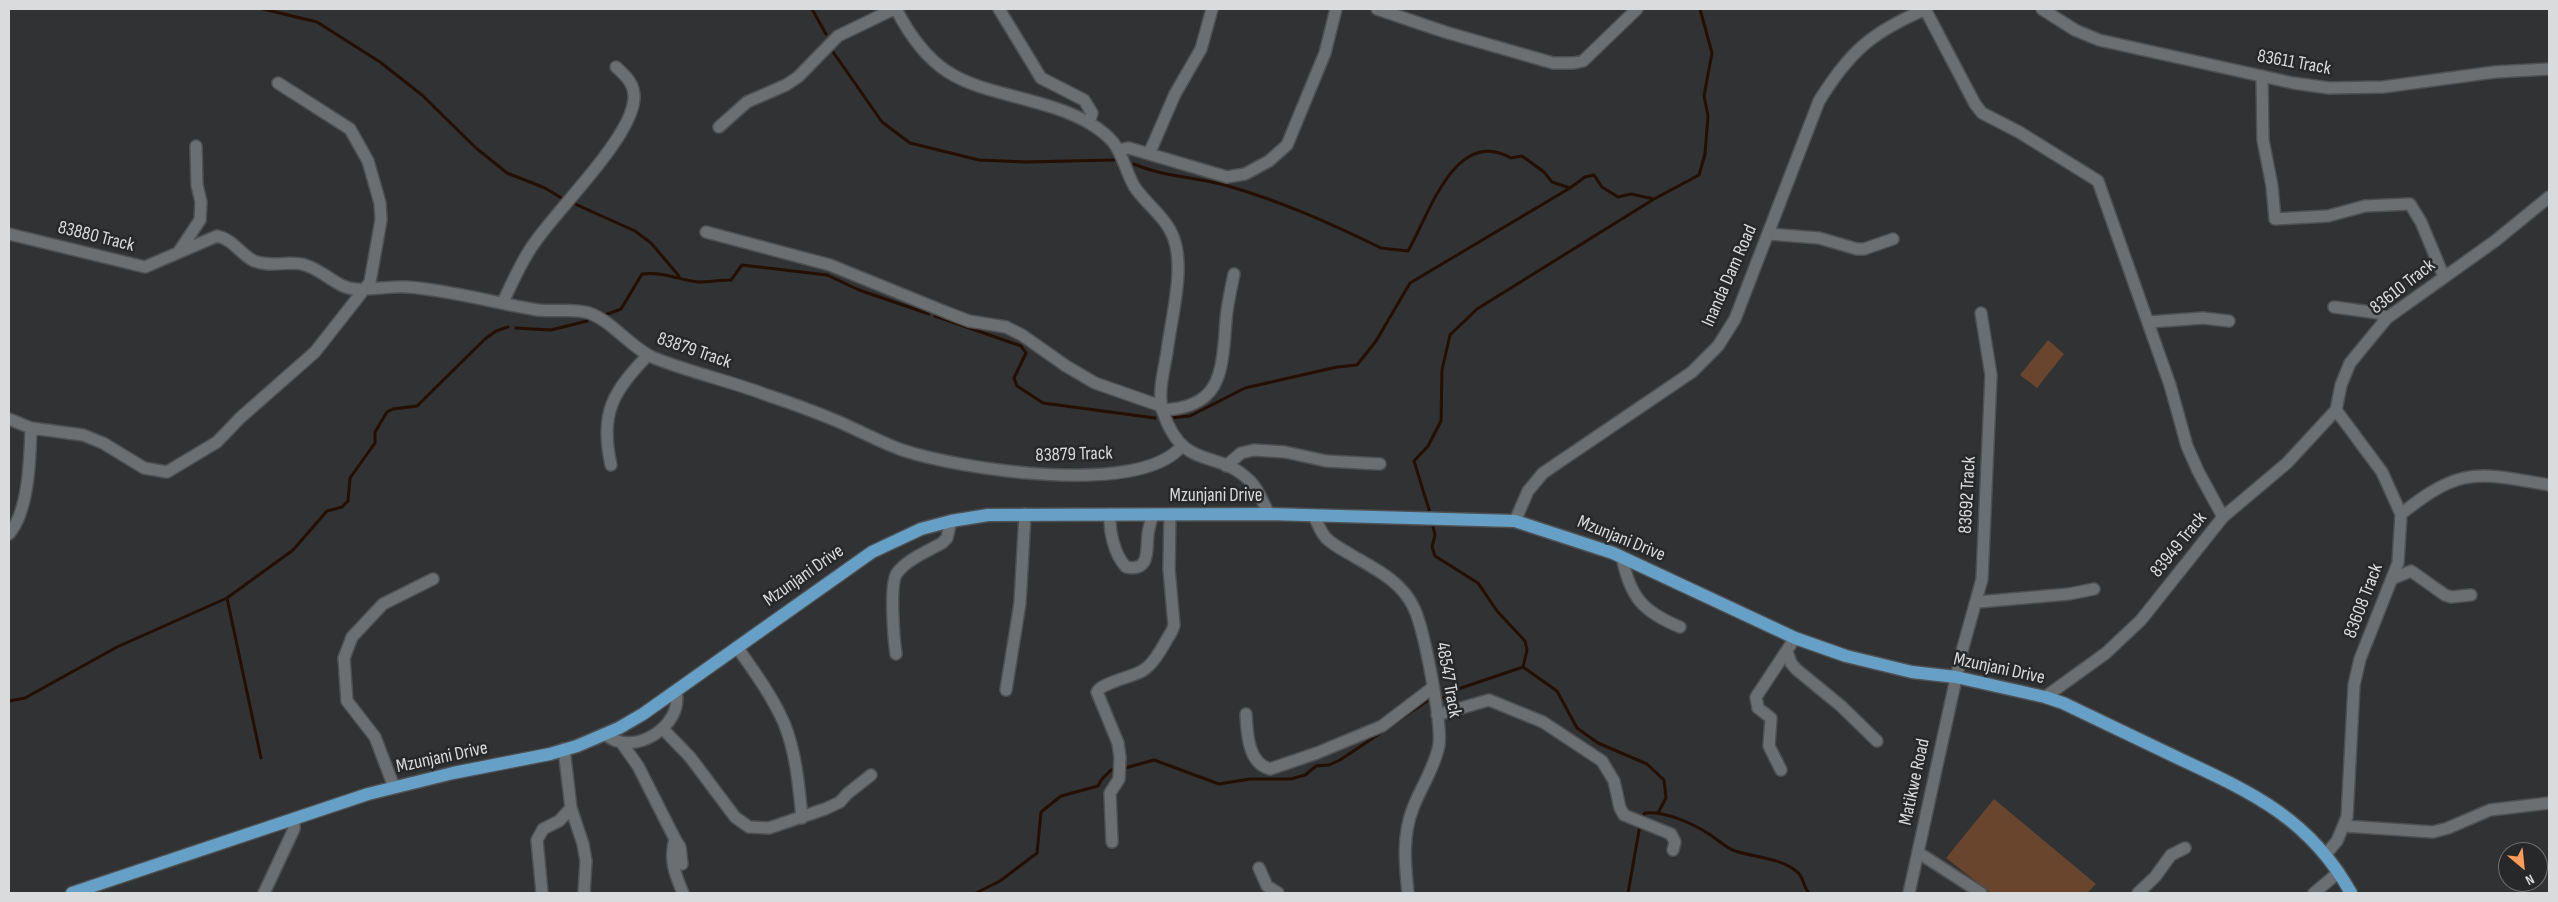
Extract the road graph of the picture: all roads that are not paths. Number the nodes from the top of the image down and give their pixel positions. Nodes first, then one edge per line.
1 (895, 9) edge
2 (999, 9) edge
3 (1212, 9) edge
4 (1336, 9) edge
5 (1377, 9) edge
6 (1637, 9) edge
7 (1925, 9) edge
8 (2042, 9) edge
9 (616, 67) dead end
10 (2549, 69) edge
11 (2262, 76) junction
12 (278, 83) dead end
13 (1089, 123) junction
14 (719, 127) dead end
15 (196, 146) dead end
16 (1118, 150) junction
17 (1149, 154) junction
18 (2549, 197) edge
19 (706, 232) dead end
20 (9, 234) edge
21 (1768, 234) junction
22 (1893, 239) dead end
23 (178, 254) junction
24 (1234, 274) dead end
25 (2444, 277) junction
26 (366, 288) junction
27 (503, 302) junction
28 (2334, 307) dead end
29 (1980, 313) dead end
30 (2387, 318) junction
31 (2229, 320) dead end
32 (2149, 322) junction
33 (648, 355) junction
34 (1162, 408) junction
35 (2336, 410) junction
36 (9, 419) edge
37 (31, 428) junction
38 (1182, 447) junction
39 (1380, 464) dead end
40 (611, 465) dead end
41 (1226, 466) junction
42 (2549, 485) edge
43 (1025, 514) junction
44 (1110, 514) junction
45 (1153, 514) junction
46 (1170, 514) junction
47 (1269, 514) junction
48 (2401, 514) junction
49 (1314, 515) junction
50 (2223, 518) junction
51 (951, 521) junction
52 (1515, 521) junction
53 (9, 534) edge
54 (1622, 558) junction
55 (2394, 578) junction
56 (433, 579) dead end
57 (2094, 589) dead end
58 (2471, 595) dead end
59 (1978, 602) junction
60 (1680, 627) dead end
61 (1795, 638) junction
62 (737, 647) junction
63 (1787, 652) junction
64 (896, 654) dead end
65 (1956, 677) junction
66 (1432, 688) junction
67 (1006, 690) dead end
68 (676, 692) junction
69 (2045, 697) junction
70 (1246, 714) dead end
71 (1437, 715) junction
72 (663, 729) junction
73 (605, 734) junction
74 (1878, 741) dead end
75 (621, 742) junction
76 (564, 749) junction
77 (1781, 770) dead end
78 (871, 775) dead end
79 (394, 787) junction
80 (2549, 803) edge
81 (571, 808) junction
82 (802, 818) junction
83 (294, 819) junction
84 (2344, 826) junction
85 (675, 839) junction
86 (1112, 842) dead end
87 (2185, 848) dead end
88 (1673, 850) dead end
89 (1918, 853) junction
90 (2326, 854) junction
91 (682, 864) dead end
92 (1260, 868) dead end
93 (2339, 872) junction
94 (72, 893) edge
95 (264, 893) edge
96 (542, 893) edge
97 (584, 893) edge
98 (683, 893) edge
99 (1278, 893) edge
100 (1408, 893) edge
101 (1909, 893) edge
102 (1981, 893) edge
103 (2138, 893) edge
104 (2314, 893) edge
105 (2351, 893) edge

1 - 13 street
1 - 14 street
2 - 13 street
3 - 17 street
4 - 17 street
5 - 6 street
7 - 21 street, Inanda Dam Road
7 - 32 street
8 - 11 street, 83611 Track
9 - 27 street
10 - 11 street, 83611 Track
11 - 25 street
12 - 26 street
13 - 16 street
15 - 23 street
16 - 17 street
16 - 34 street
18 - 25 street, 83610 Track
19 - 34 street
20 - 23 street, 83880 Track
21 - 22 street
21 - 52 street, Inanda Dam Road
23 - 26 street, 83879 Track
24 - 34 street
25 - 30 street, 83610 Track
26 - 27 street, 83879 Track
26 - 37 street
27 - 33 street, 83879 Track
28 - 30 street
29 - 59 street, 83692 Track
30 - 35 street, 83610 Track
31 - 32 street
32 - 50 street
33 - 38 street, 83879 Track
33 - 40 street
34 - 38 street
35 - 48 street
35 - 50 street, 83949 Track
36 - 37 street
37 - 53 street
38 - 41 street
39 - 41 street
41 - 47 street
42 - 48 street
43 - 44 main road, Mzunjani Drive
43 - 51 main road, Mzunjani Drive
43 - 67 street
44 - 45 main road, Mzunjani Drive
44 - 45 street
45 - 46 main road, Mzunjani Drive
46 - 47 main road, Mzunjani Drive
46 - 86 street
47 - 49 main road, Mzunjani Drive
48 - 55 street, 83608 Track
49 - 52 main road, Mzunjani Drive
49 - 66 street, 48547 Track
50 - 69 street, 83949 Track
51 - 62 main road, Mzunjani Drive
51 - 64 street
52 - 54 main road, Mzunjani Drive
54 - 60 street
54 - 61 main road, Mzunjani Drive
55 - 58 street
55 - 84 street, 83608 Track
56 - 79 street
57 - 59 street
59 - 65 street, 83692 Track
61 - 63 street
61 - 65 main road, Mzunjani Drive
62 - 68 main road, Mzunjani Drive
62 - 82 street
63 - 74 street
63 - 77 street
65 - 69 main road, Mzunjani Drive
65 - 89 street, Matikwe Road
66 - 70 street
66 - 71 street, 48547 Track
68 - 72 street
68 - 73 main road, Mzunjani Drive
69 - 90 main road, Mzunjani Drive
71 - 88 street
71 - 100 street, 48547 Track
72 - 75 street
72 - 82 street
73 - 75 street
73 - 76 main road, Mzunjani Drive
75 - 85 street
76 - 79 main road, Mzunjani Drive
76 - 81 street
78 - 82 street
79 - 83 main road, Mzunjani Drive
80 - 84 street
81 - 96 street
81 - 97 street
83 - 94 main road, Mzunjani Drive
83 - 95 street
84 - 90 street, 83608 Track
85 - 91 street
85 - 98 street
87 - 103 street
89 - 101 street, Matikwe Road
89 - 102 street
90 - 93 main road, Mzunjani Drive
92 - 99 street
93 - 104 street
93 - 105 main road, Mzunjani Drive

